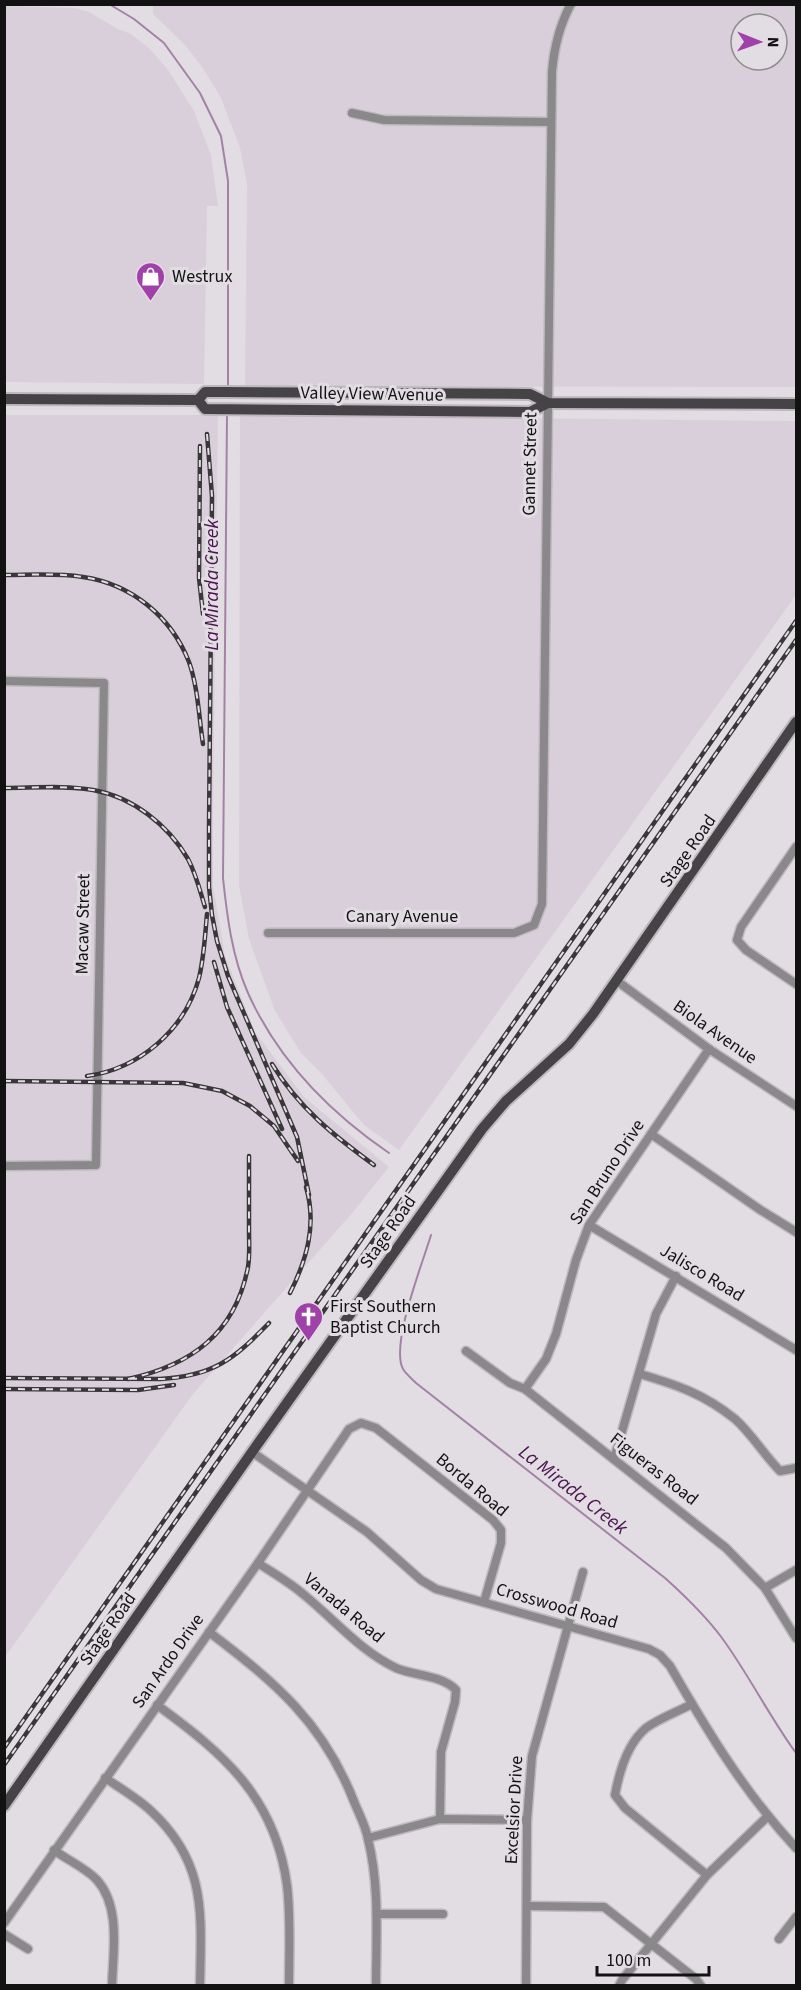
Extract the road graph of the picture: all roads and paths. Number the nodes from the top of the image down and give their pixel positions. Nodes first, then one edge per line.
1 (571, 4) edge
2 (352, 113) dead end
3 (551, 122) junction
4 (4, 399) edge
5 (198, 400) junction
6 (548, 403) junction
7 (796, 404) edge
8 (4, 681) edge
9 (796, 722) edge
10 (796, 847) edge
11 (534, 925) joint
12 (268, 933) dead end
13 (616, 981) junction
14 (796, 984) edge
15 (709, 1049) junction
16 (796, 1107) edge
17 (651, 1134) junction
18 (4, 1166) edge
19 (589, 1225) junction
20 (796, 1232) edge
21 (676, 1276) junction
22 (796, 1350) edge
23 (466, 1351) dead end
24 (640, 1374) junction
25 (525, 1389) junction
26 (361, 1423) joint
27 (252, 1452) junction
28 (614, 1459) junction
29 (796, 1468) edge
30 (307, 1490) junction
31 (258, 1563) junction
32 (796, 1570) edge
33 (583, 1572) dead end
34 (765, 1587) junction
35 (484, 1602) junction
36 (568, 1627) junction
37 (209, 1632) junction
38 (796, 1638) edge
39 (157, 1704) junction
40 (692, 1704) junction
41 (105, 1778) junction
42 (4, 1806) edge
43 (767, 1816) junction
44 (440, 1819) junction
45 (527, 1820) junction
46 (368, 1838) junction
47 (796, 1848) edge
48 (54, 1850) junction
49 (707, 1875) junction
50 (528, 1906) junction
51 (377, 1914) junction
52 (443, 1914) dead end
53 (796, 1917) edge
54 (4, 1923) edge
55 (4, 1934) edge
56 (779, 1939) dead end
57 (651, 1942) junction
58 (28, 1949) dead end
59 (112, 1986) edge
60 (200, 1986) edge
61 (290, 1986) edge
62 (376, 1986) edge
63 (526, 1986) edge
64 (619, 1986) edge
65 (701, 1986) edge

1 - 3 street, Gannet Street
2 - 3 street
3 - 6 street, Gannet Street
4 - 5 main road, Valley View Avenue
5 - 6 main road, Valley View Avenue
5 - 6 main road, Valley View Avenue
6 - 7 main road, Valley View Avenue
6 - 11 street, Gannet Street
8 - 18 street, Macaw Street
9 - 13 main road, Stage Road
10 - 14 street
11 - 12 street, Canary Avenue
13 - 15 street, Biola Avenue
13 - 27 main road, Stage Road
15 - 16 street, Biola Avenue
15 - 17 street, San Bruno Drive
17 - 19 street, San Bruno Drive
17 - 20 street
19 - 21 street, Jalisco Road
19 - 25 street, San Bruno Drive
21 - 22 street, Jalisco Road
21 - 24 street
23 - 25 street, Figueras Road
24 - 28 street
24 - 29 street
25 - 28 street, Figueras Road
26 - 30 street, San Ardo Drive
26 - 35 street, Borda Road
27 - 30 street, Crosswood Road
27 - 42 main road, Stage Road
28 - 34 street, Figueras Road
30 - 31 street, San Ardo Drive
30 - 35 street, Crosswood Road
31 - 37 street, San Ardo Drive
31 - 44 street, Vanada Road
32 - 34 street
33 - 36 street, Excelsior Drive
34 - 38 street, Figueras Road
35 - 36 street, Crosswood Road
36 - 40 street, Crosswood Road
36 - 45 street, Excelsior Drive
37 - 39 street, San Ardo Drive
37 - 46 street
39 - 41 street, San Ardo Drive
39 - 61 street
40 - 43 street, Crosswood Road
40 - 49 street
41 - 48 street, San Ardo Drive
41 - 60 street
43 - 47 street, Crosswood Road
43 - 49 street
44 - 45 street
44 - 46 street
45 - 50 street, Excelsior Drive
46 - 51 street
48 - 54 street, San Ardo Drive
48 - 59 street
49 - 57 street
50 - 57 street
50 - 63 street, Excelsior Drive
51 - 52 street
51 - 62 street
53 - 56 street
55 - 58 street
57 - 64 street
57 - 65 street

